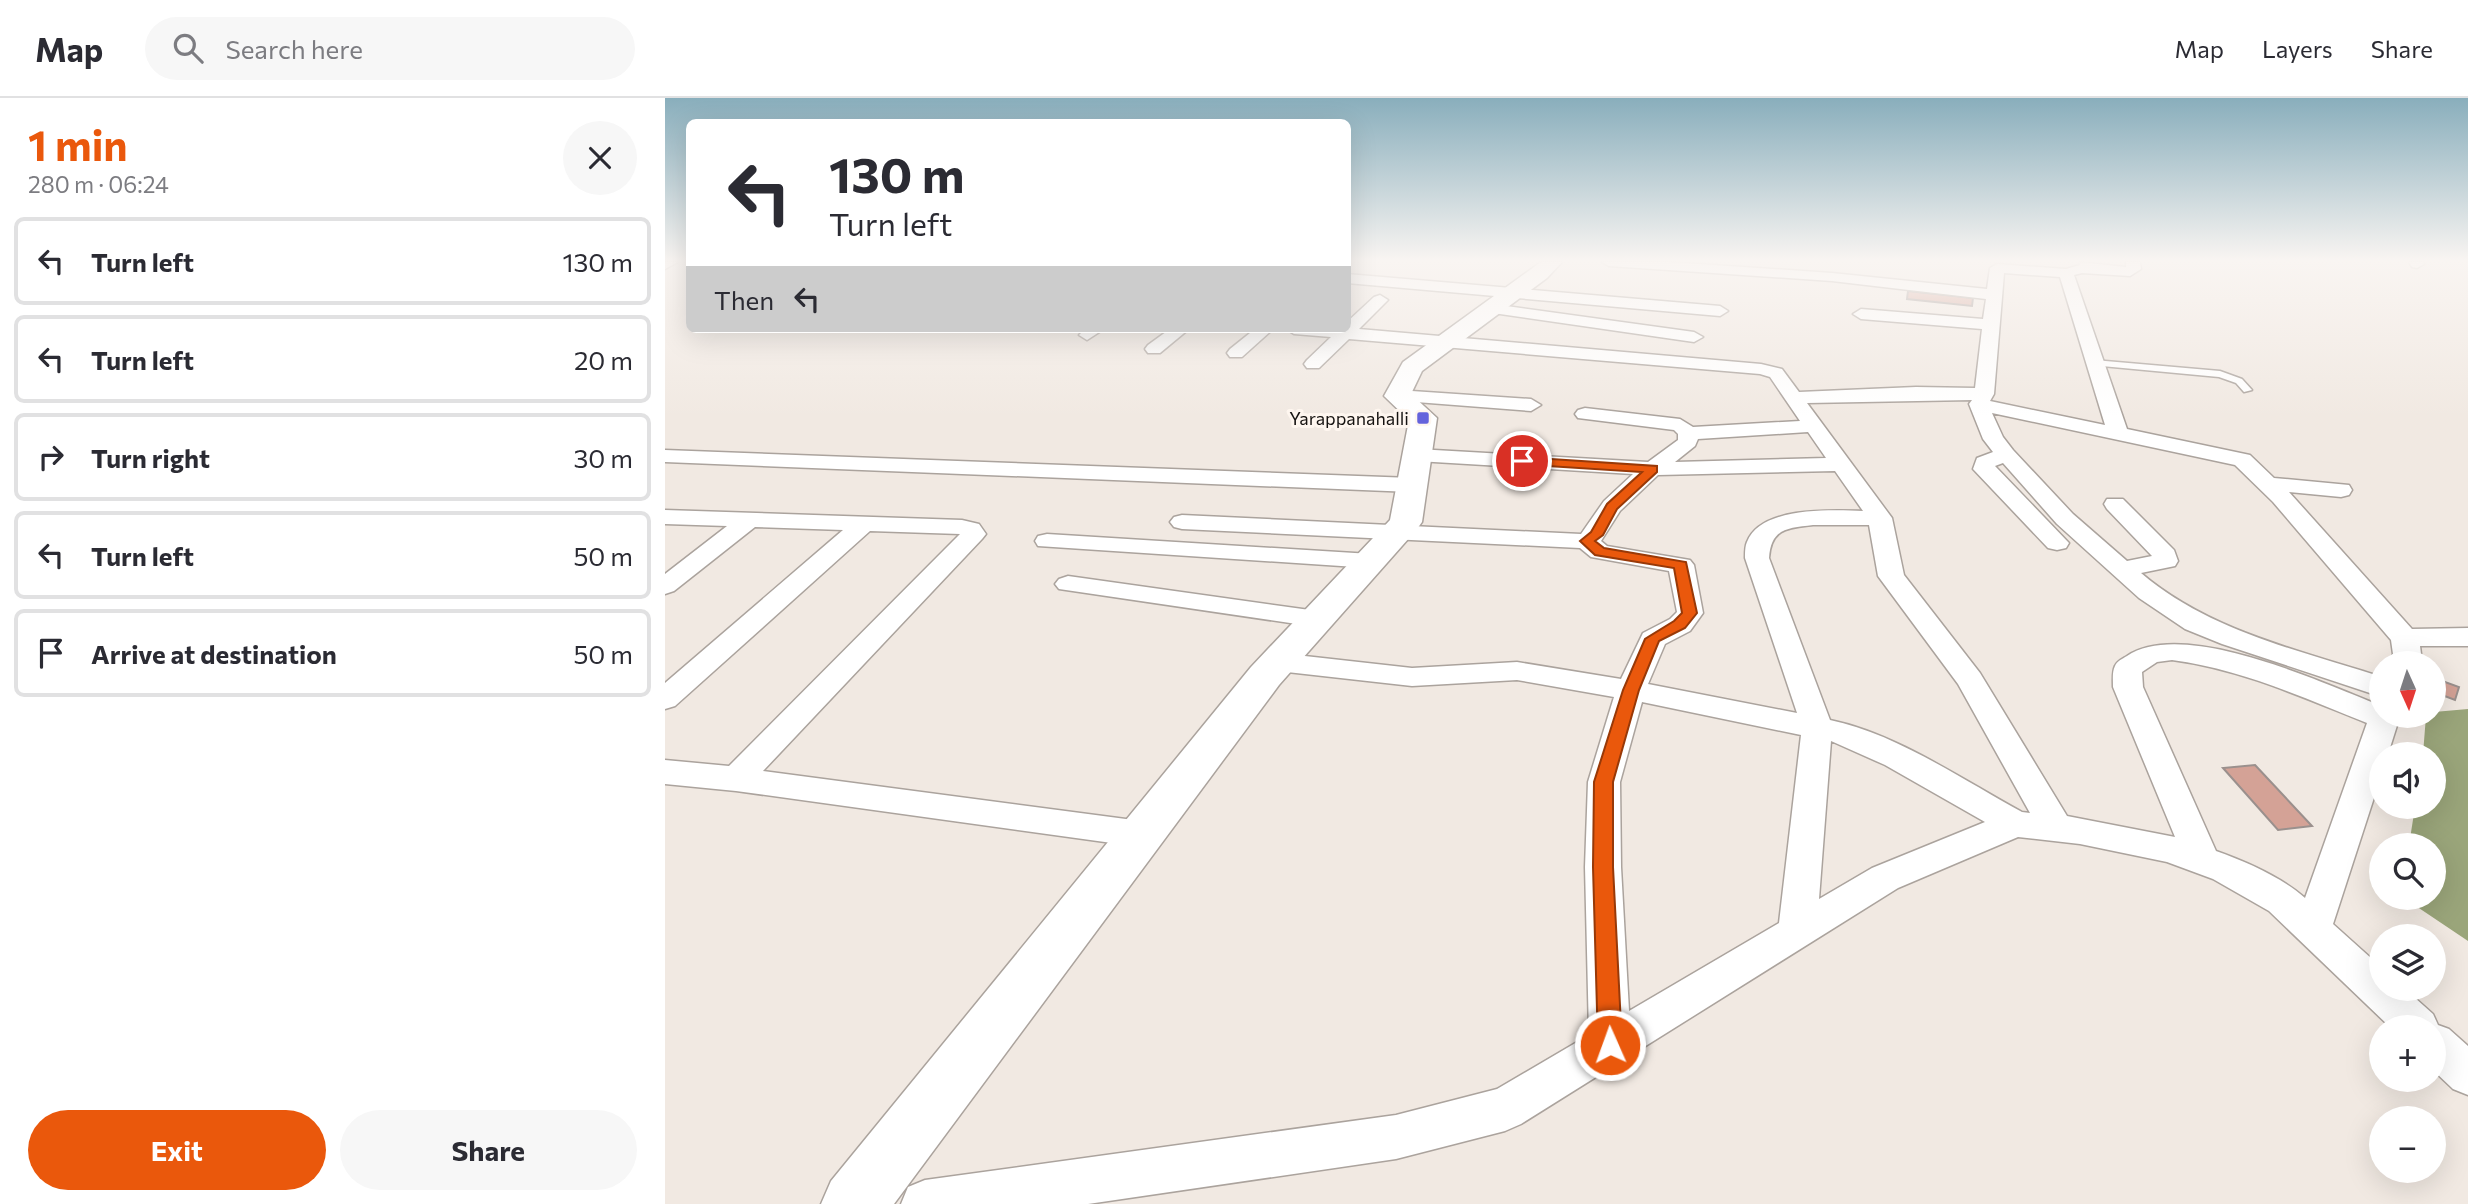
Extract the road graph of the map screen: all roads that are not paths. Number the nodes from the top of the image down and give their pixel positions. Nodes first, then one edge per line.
1 (1366, 314) edge
2 (1486, 314) edge
3 (1570, 314) edge
4 (1861, 314) dead end
5 (1993, 314) edge
6 (2086, 314) edge
7 (1992, 325) junction
8 (1351, 327) edge
9 (1176, 333) edge
10 (1260, 333) edge
11 (1345, 333) joint
12 (1694, 337) dead end
13 (1449, 340) junction
14 (1154, 349) dead end
15 (1236, 353) dead end
16 (2094, 363) junction
17 (1313, 364) dead end
18 (2247, 390) dead end
19 (1397, 396) junction
20 (1792, 398) junction
21 (1982, 399) junction
22 (1531, 405) dead end
23 (1585, 414) dead end
24 (1812, 426) junction
25 (1688, 433) junction
26 (2117, 434) junction
27 (2006, 454) junction
28 (665, 456) edge
29 (1841, 464) junction
30 (1653, 469) junction
31 (1415, 470) junction
32 (2267, 484) junction
33 (2341, 490) dead end
34 (2115, 504) dead end
35 (665, 517) edge
36 (752, 518) junction
37 (1880, 518) junction
38 (1182, 523) dead end
39 (863, 524) junction
40 (1047, 541) dead end
41 (1586, 541) junction
42 (2057, 543) dead end
43 (1384, 546) junction
44 (2122, 569) junction
45 (1068, 584) dead end
46 (665, 586) edge
47 (1317, 620) junction
48 (2468, 637) edge
49 (2404, 651) edge
50 (1278, 662) junction
51 (1631, 690) junction
52 (665, 699) edge
53 (2369, 701) edge
54 (2369, 703) edge
55 (1817, 727) junction
56 (2376, 728) edge
57 (665, 772) edge
58 (736, 779) junction
59 (2016, 824) junction
60 (2057, 829) junction
61 (1141, 834) junction
62 (2203, 861) junction
63 (2313, 929) junction
64 (1797, 932) junction
65 (2405, 1015) edge
66 (1610, 1045) junction
67 (2446, 1054) edge
68 (2468, 1074) edge
69 (854, 1204) edge
70 (925, 1204) edge

1 - 8 street
2 - 13 street
3 - 12 street
4 - 7 street
5 - 7 street
6 - 16 street
7 - 21 street
9 - 14 street
10 - 15 street
11 - 13 street
11 - 17 street
13 - 19 street
13 - 20 street
16 - 18 lane
16 - 26 street
19 - 22 street
19 - 31 street
20 - 21 street
20 - 24 street
21 - 26 street
21 - 27 street
23 - 25 street
24 - 25 street
24 - 29 street
25 - 30 street
26 - 32 street
27 - 42 street
27 - 44 street
28 - 31 street
29 - 30 street
29 - 37 street
30 - 31 street
30 - 41 street
31 - 43 street
32 - 33 street
32 - 49 street
34 - 44 street
35 - 36 street
36 - 39 street
36 - 46 street
37 - 55 street
37 - 60 street
38 - 43 street
39 - 52 street
39 - 58 street
40 - 43 street
41 - 43 street
41 - 51 street
43 - 47 street
44 - 53 street
45 - 47 street
47 - 50 street
48 - 49 street
50 - 51 street
50 - 61 street
51 - 55 street
51 - 66 street
54 - 62 street
55 - 59 street
55 - 64 street
56 - 63 street
57 - 58 street
58 - 61 street
59 - 60 street
59 - 64 street
60 - 62 street
61 - 69 street
62 - 63 street
63 - 65 street
64 - 66 street
66 - 70 street
67 - 68 street

